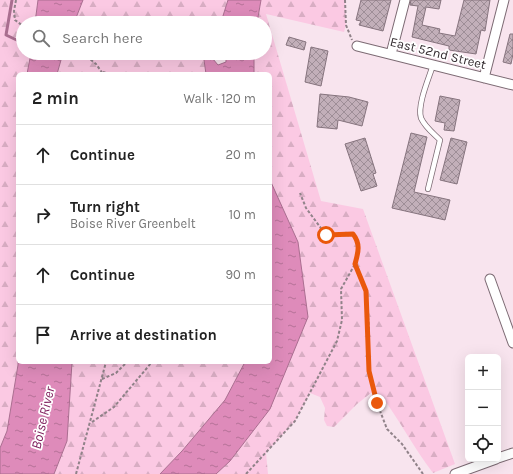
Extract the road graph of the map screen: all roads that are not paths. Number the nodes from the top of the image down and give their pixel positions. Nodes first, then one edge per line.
1 (405, 0) edge
2 (504, 0) edge
3 (357, 46) road end
4 (391, 54) junction
5 (433, 65) junction
6 (484, 78) junction
7 (513, 85) edge
8 (428, 189) dead end
9 (490, 279) dead end
10 (513, 343) edge
11 (513, 453) edge
12 (501, 458) edge
13 (489, 462) edge
14 (455, 474) edge

1 - 4 street
2 - 6 street
3 - 4 street, East 52nd Street
4 - 5 street, East 52nd Street
5 - 6 street, East 52nd Street
5 - 8 lane
6 - 7 street, East 52nd Street
9 - 10 street
11 - 12 street
13 - 14 street

